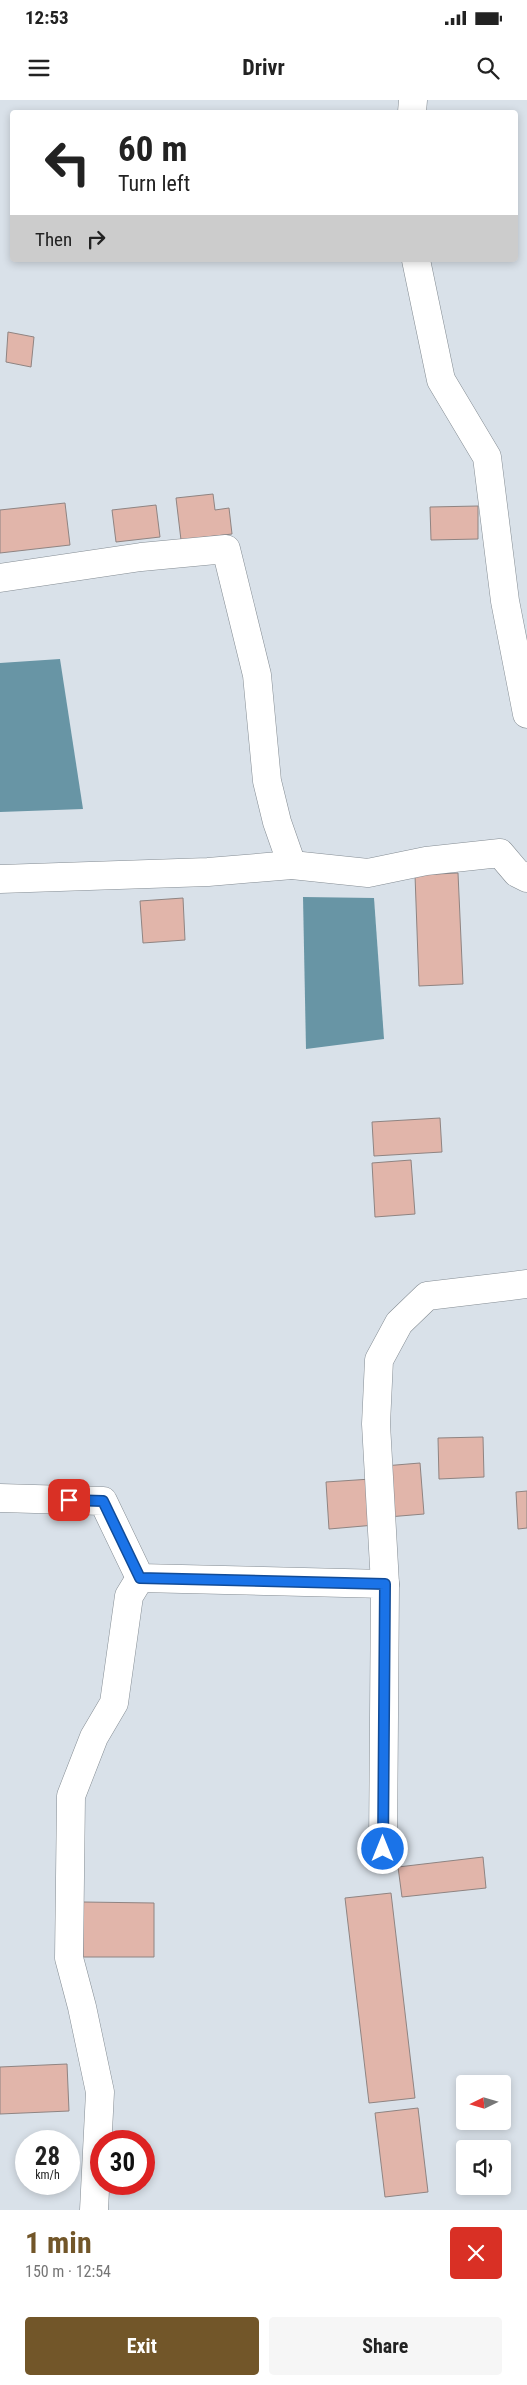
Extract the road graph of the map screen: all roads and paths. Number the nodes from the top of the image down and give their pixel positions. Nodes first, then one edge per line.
1 (416, 262) edge
2 (0, 578) edge
3 (527, 714) edge
4 (292, 865) junction
5 (527, 878) edge
6 (0, 879) edge
7 (527, 1284) edge
8 (0, 1498) edge
9 (140, 1578) junction
10 (385, 1584) junction
11 (383, 1849) dead end
12 (94, 2210) edge

1 - 3 street
2 - 4 street
4 - 5 street
4 - 6 street
7 - 10 street
8 - 9 street
9 - 10 street
9 - 12 street
10 - 11 street

